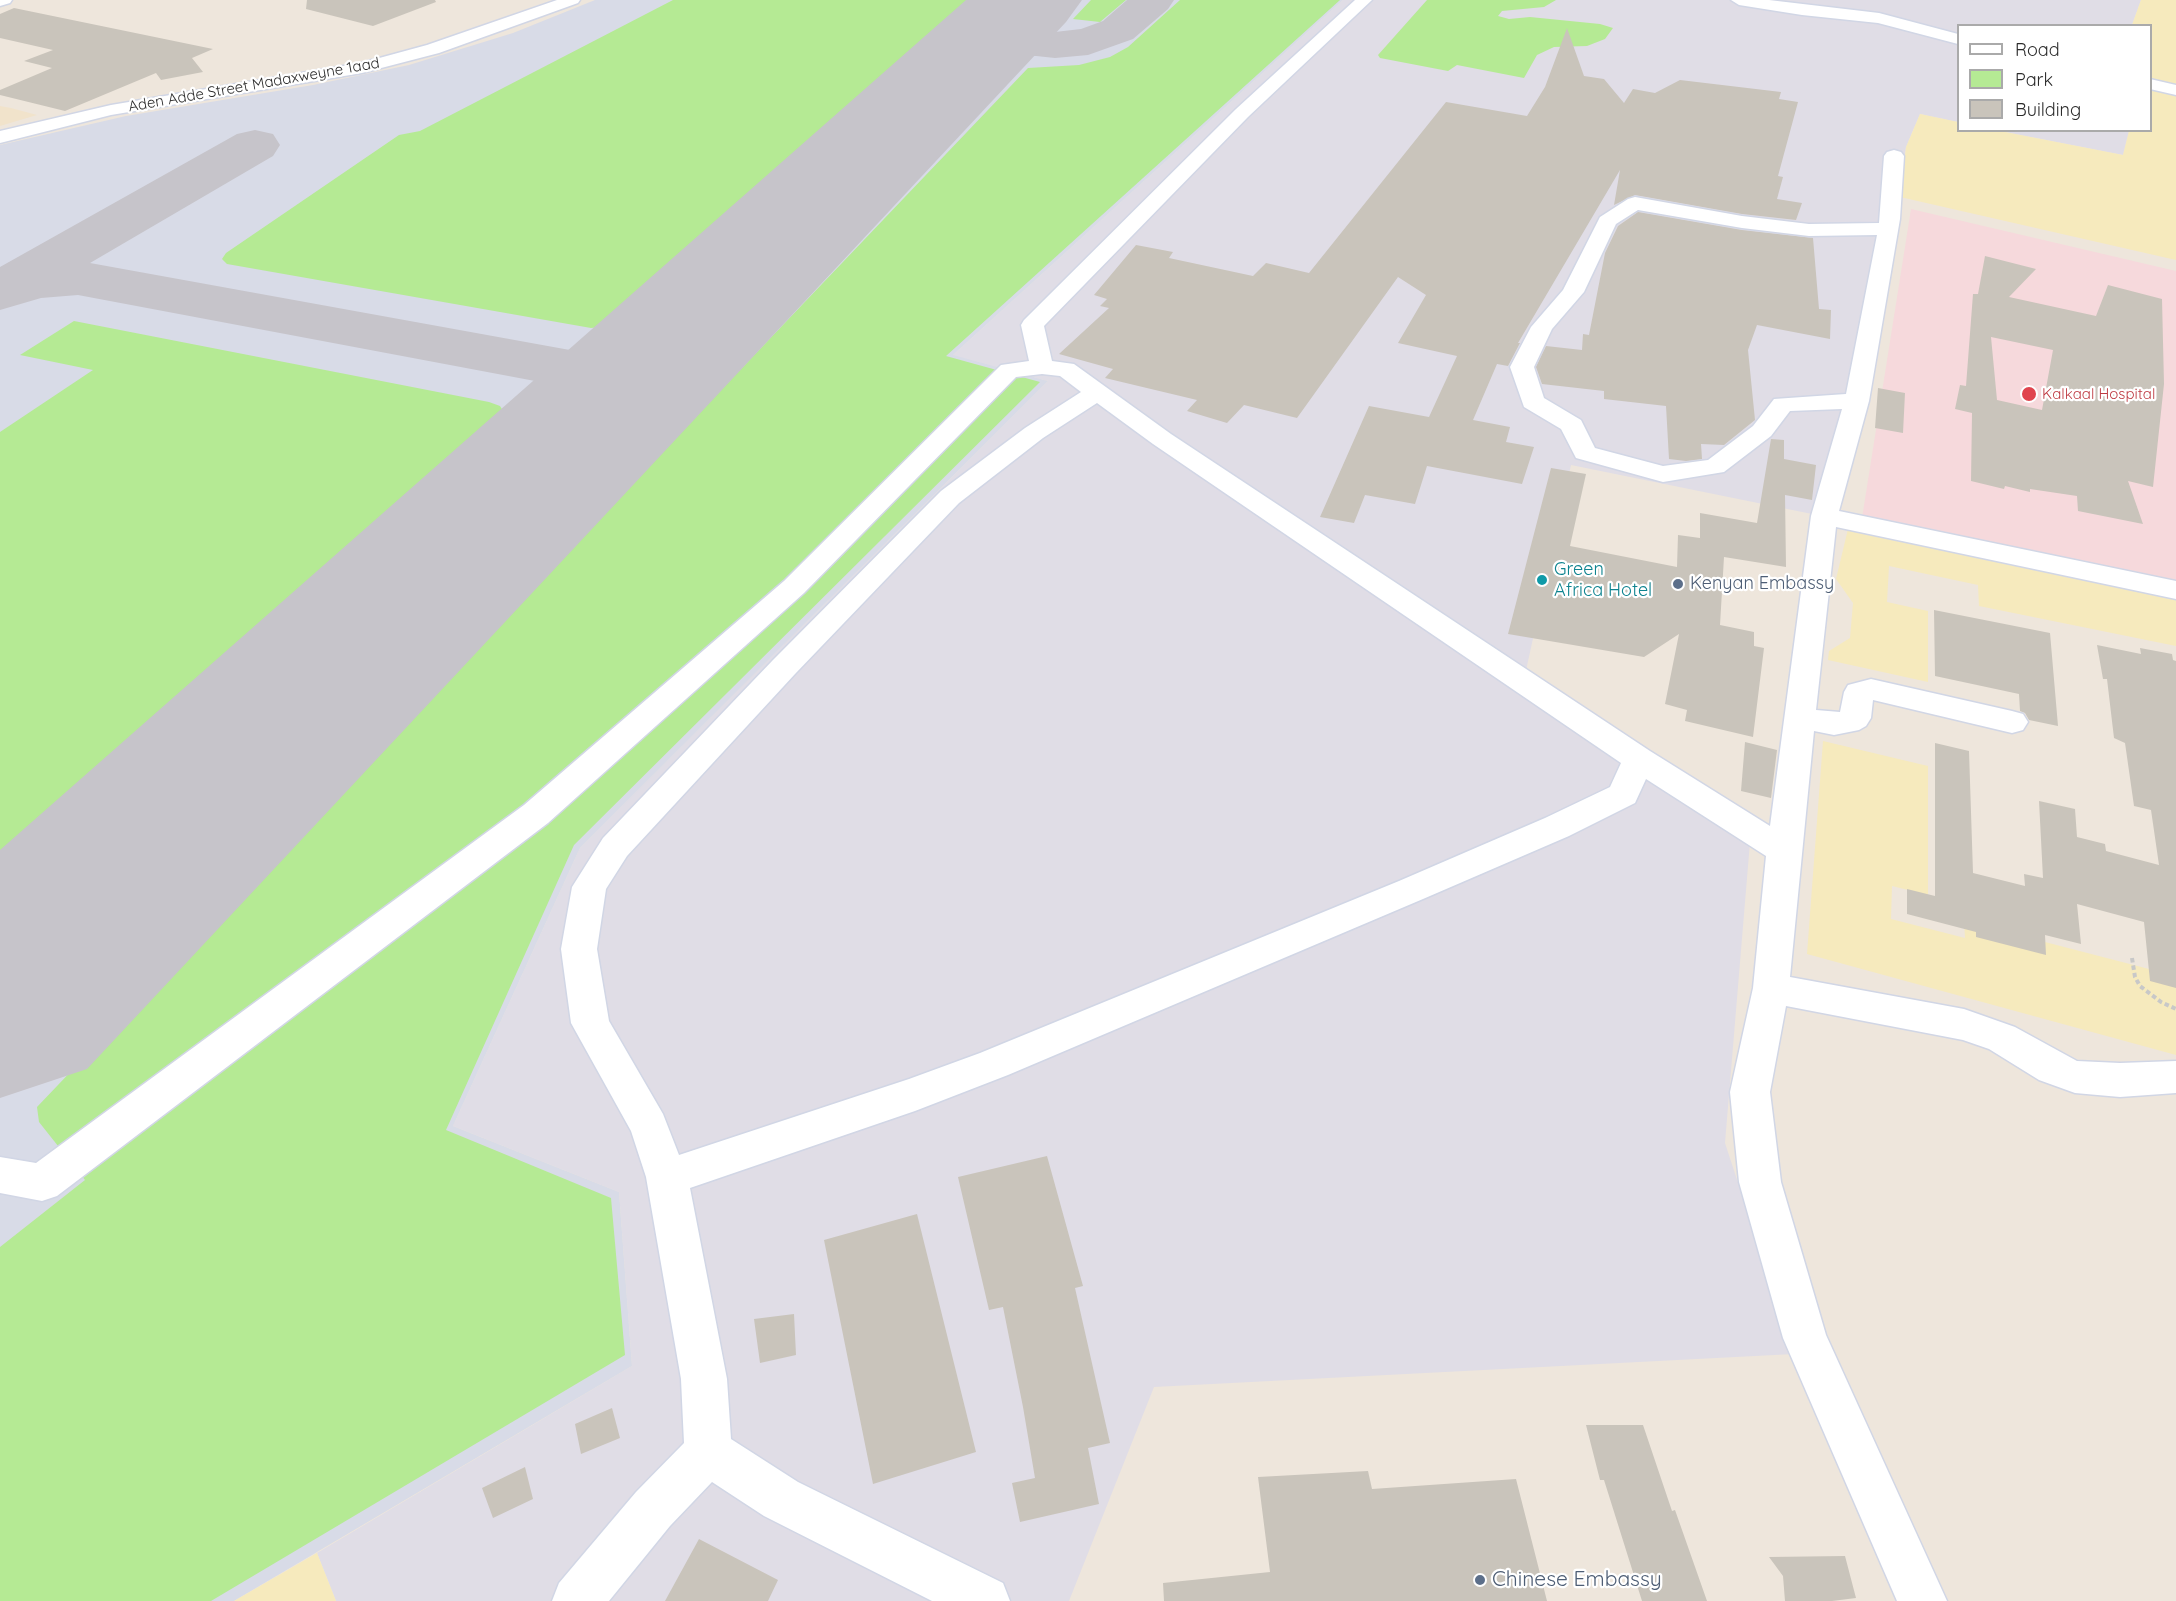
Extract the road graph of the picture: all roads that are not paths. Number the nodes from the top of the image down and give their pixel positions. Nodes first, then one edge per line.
1 (572, 0) edge
2 (1364, 0) edge
3 (1739, 0) edge
4 (1808, 0) edge
5 (1858, 16) junction
6 (1957, 38) edge
7 (2152, 84) edge
8 (2176, 90) edge
9 (0, 137) edge
10 (1894, 156) dead end
11 (1888, 229) junction
12 (1042, 367) junction
13 (1096, 393) junction
14 (1857, 401) junction
15 (1824, 516) junction
16 (2176, 590) edge
17 (1800, 717) junction
18 (2012, 722) dead end
19 (1639, 759) junction
20 (1784, 851) junction
21 (1771, 988) junction
22 (2176, 1077) edge
23 (0, 1175) edge
24 (667, 1177) junction
25 (708, 1452) junction
26 (577, 1601) edge
27 (985, 1601) edge
28 (1922, 1601) edge

1 - 9 street, Aden Adde Street Madaxweyne 1aad
2 - 12 street
3 - 5 street
4 - 5 street
5 - 6 street
7 - 8 street
10 - 11 street
11 - 14 street
11 - 14 street
12 - 13 street
12 - 23 street
13 - 19 street
13 - 24 street
14 - 15 street
15 - 16 street
15 - 17 street
17 - 18 street
17 - 20 street
19 - 20 street
19 - 24 street
20 - 21 street
21 - 22 street
21 - 28 street
24 - 25 street
25 - 26 street
25 - 27 street

